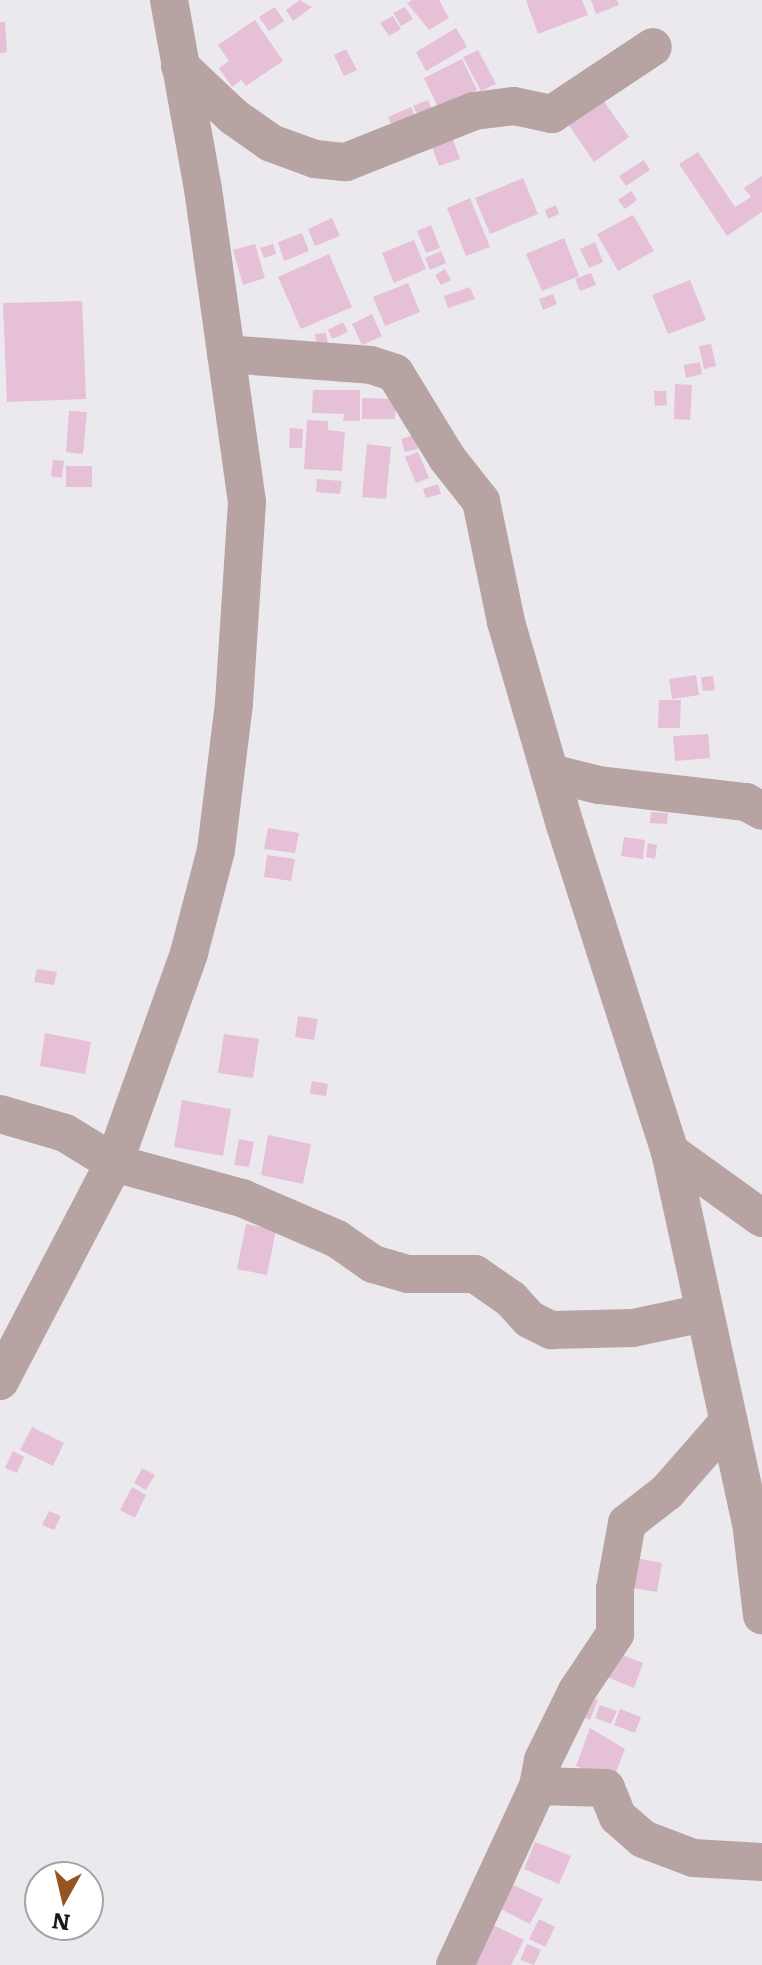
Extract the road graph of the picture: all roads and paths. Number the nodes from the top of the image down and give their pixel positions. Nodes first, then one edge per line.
1 (169, 0) edge
2 (653, 47) dead end
3 (180, 66) junction
4 (226, 354) junction
5 (550, 773) junction
6 (762, 811) edge
7 (0, 1114) edge
8 (670, 1152) junction
9 (114, 1163) junction
10 (762, 1218) edge
11 (704, 1313) junction
12 (0, 1381) edge
13 (728, 1422) junction
14 (762, 1615) edge
15 (538, 1786) junction
16 (762, 1862) edge
17 (455, 1965) edge

1 - 3 street
2 - 3 street
3 - 4 street
4 - 5 street
4 - 9 street
5 - 6 street
5 - 8 street
7 - 9 street
8 - 10 street
8 - 11 street
9 - 11 street
9 - 12 street
11 - 13 street
13 - 14 street
13 - 15 street
15 - 16 street
15 - 17 street

